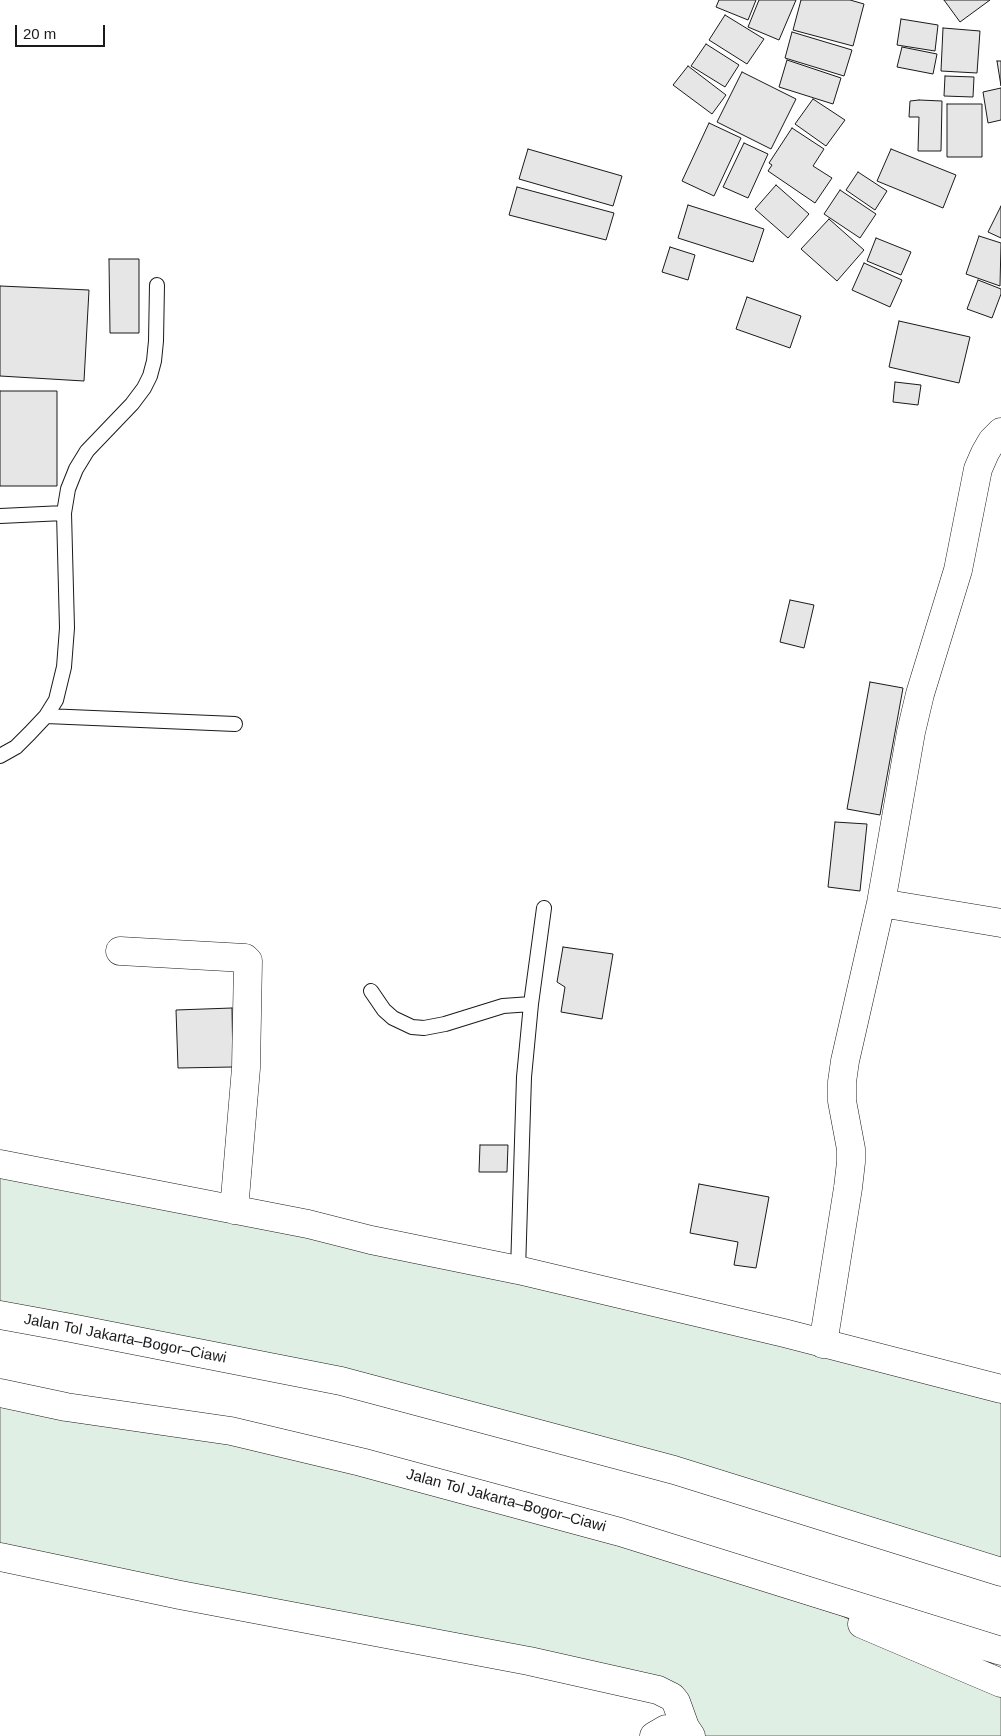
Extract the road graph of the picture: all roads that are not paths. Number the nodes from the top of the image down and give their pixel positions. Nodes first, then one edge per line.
1 (157, 285) dead end
2 (1001, 432) edge
3 (64, 514) junction
4 (0, 516) edge
5 (46, 716) junction
6 (235, 724) dead end
7 (0, 756) edge
8 (881, 903) junction
9 (544, 908) dead end
10 (1001, 923) edge
11 (120, 951) dead end
12 (371, 991) dead end
13 (531, 1004) junction
14 (0, 1164) edge
15 (234, 1210) junction
16 (518, 1270) junction
17 (0, 1315) edge
18 (823, 1344) junction
19 (1001, 1389) edge
20 (0, 1393) edge
21 (620, 1532) junction
22 (0, 1557) edge
23 (1001, 1572) edge
24 (1001, 1651) edge
25 (1001, 1683) edge
26 (654, 1736) edge
27 (686, 1736) edge
28 (691, 1736) edge

1 - 3 lane
2 - 8 main road
3 - 4 lane
3 - 5 lane
5 - 6 lane
5 - 7 lane
8 - 10 main road
8 - 18 main road
9 - 13 lane
11 - 15 main road
12 - 13 lane
13 - 16 lane
14 - 15 main road
15 - 16 main road
16 - 18 main road
17 - 23 main road, Jalan Tol Jakarta–Bogor–Ciawi
18 - 19 main road
20 - 21 main road, Jalan Tol Jakarta–Bogor–Ciawi
21 - 24 main road, Jalan Tol Jakarta–Bogor–Ciawi
21 - 25 main road
22 - 28 main road
26 - 27 main road

